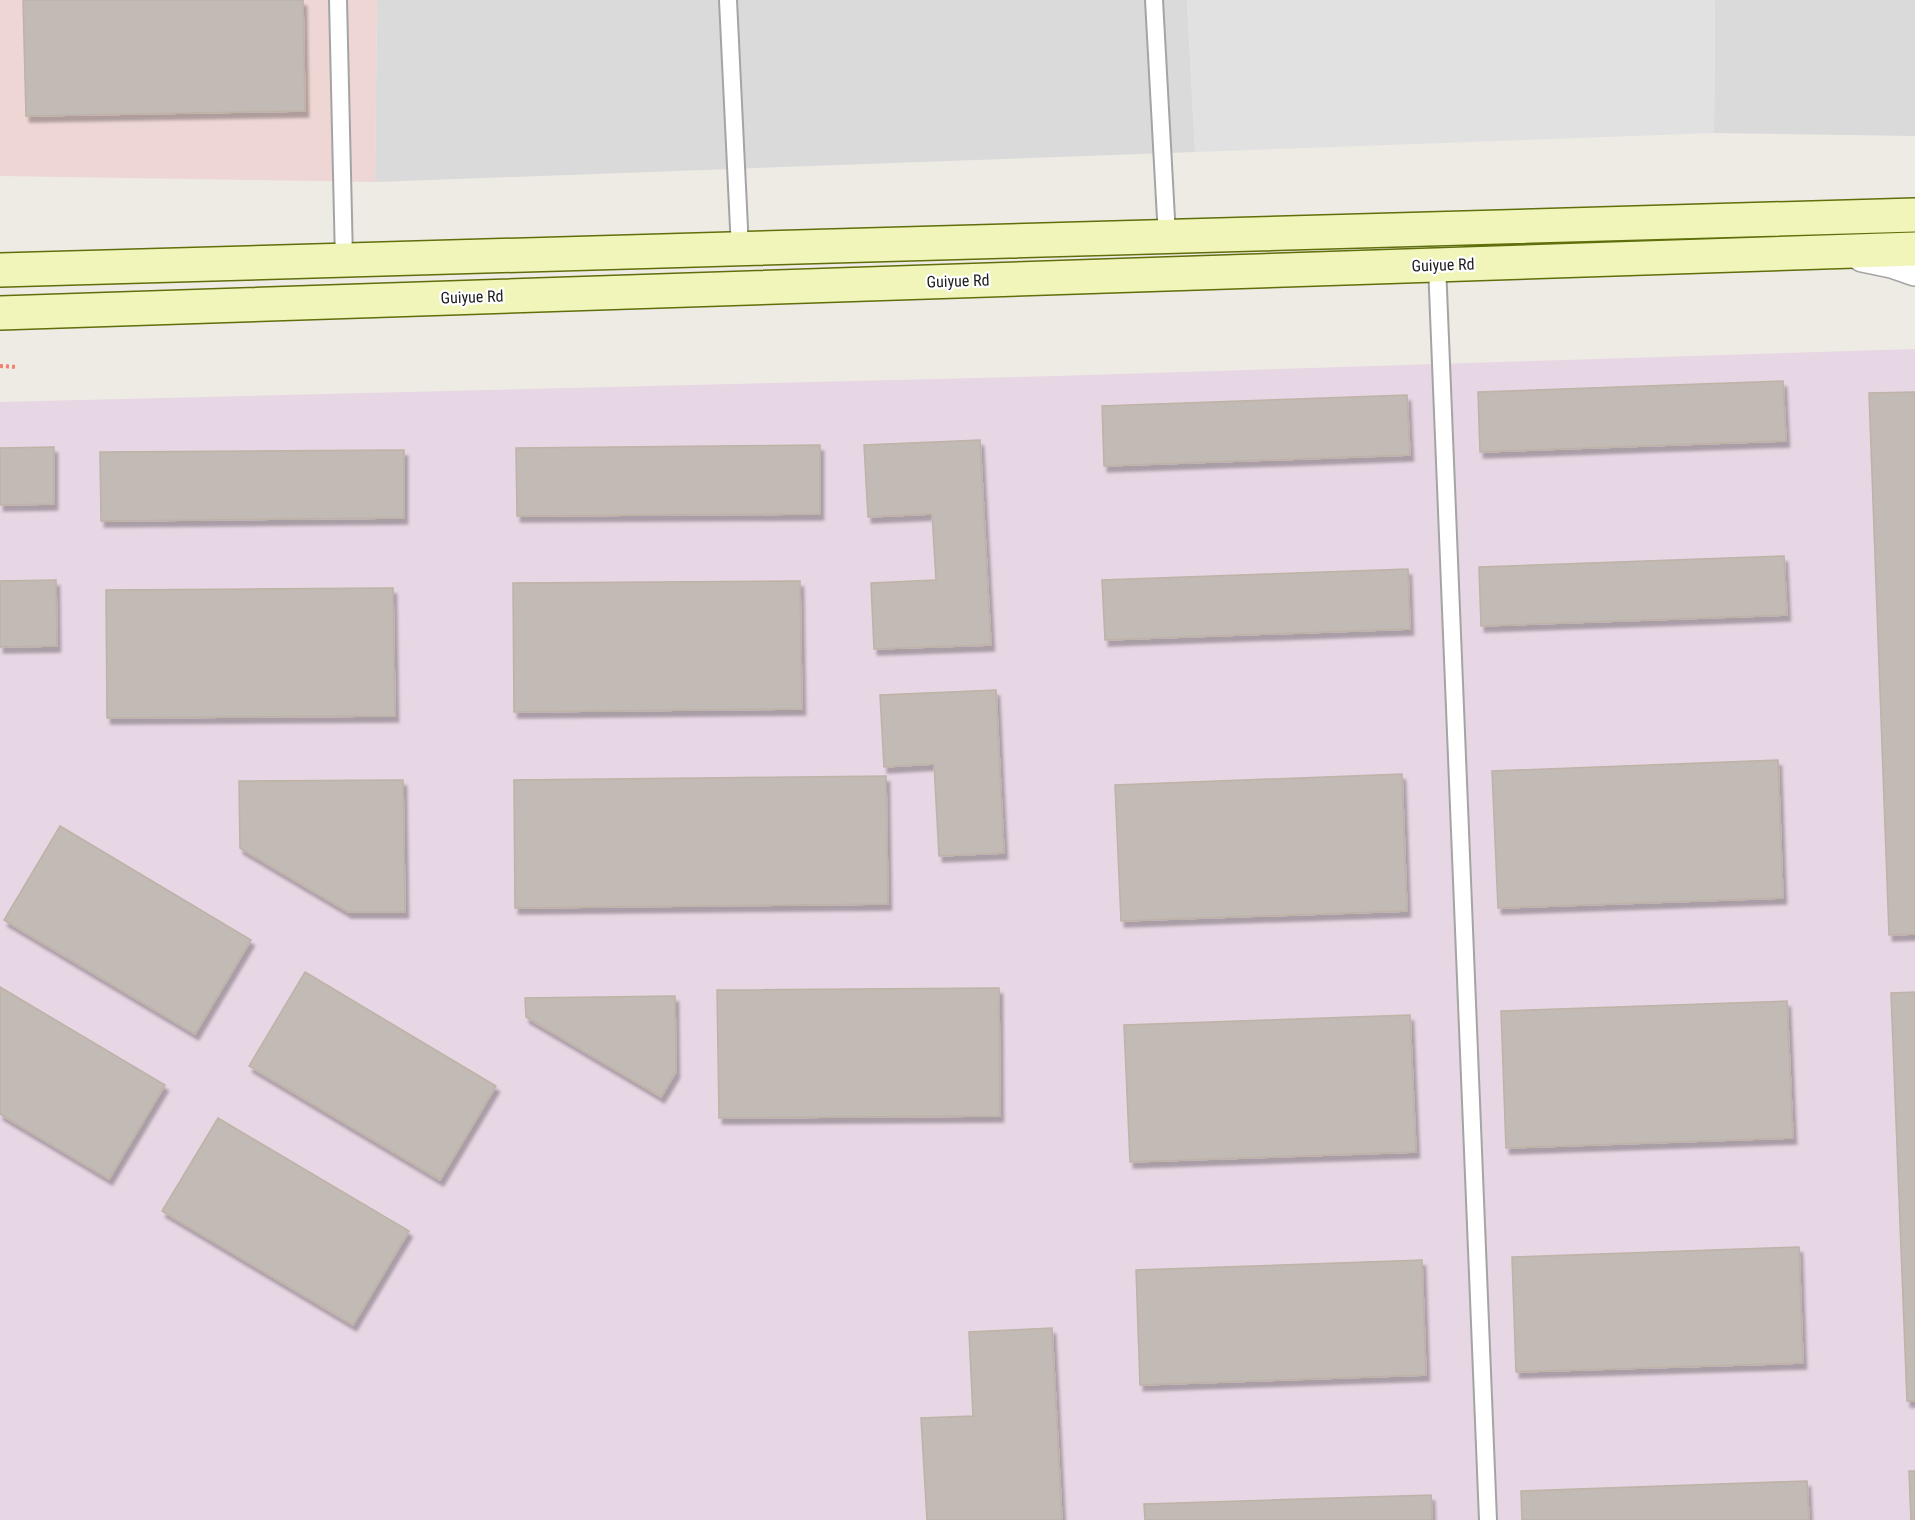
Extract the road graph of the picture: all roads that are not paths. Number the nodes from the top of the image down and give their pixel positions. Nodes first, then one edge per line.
1 (338, 0) edge
2 (728, 0) edge
3 (1154, 0) edge
4 (1915, 214) edge
5 (1167, 237) junction
6 (740, 249) junction
7 (1915, 249) edge
8 (1844, 252) junction
9 (344, 261) junction
10 (0, 264) edge
11 (1437, 265) junction
12 (36, 269) junction
13 (1915, 269) edge
14 (0, 270) edge
15 (0, 313) edge
16 (1488, 1520) edge

1 - 9 lane
2 - 6 lane
3 - 5 lane
4 - 5 main road
5 - 6 main road
6 - 9 main road
7 - 8 main road, Guiyue Rd
8 - 11 main road, Guiyue Rd
8 - 13 street
9 - 12 main road
10 - 12 main road
11 - 15 main road, Guiyue Rd
11 - 16 lane
12 - 14 main road

